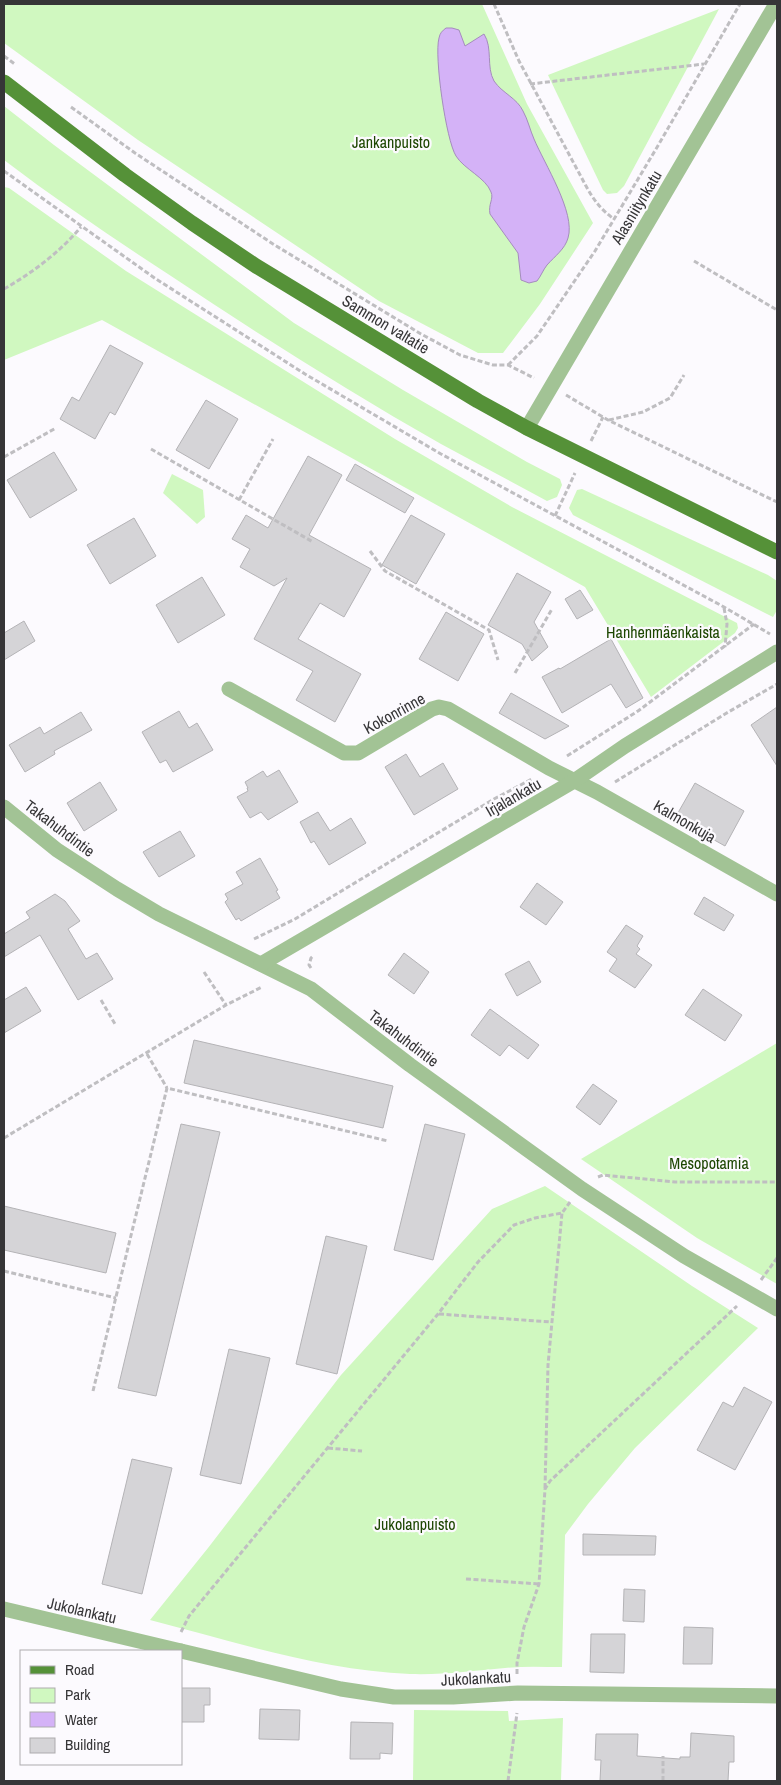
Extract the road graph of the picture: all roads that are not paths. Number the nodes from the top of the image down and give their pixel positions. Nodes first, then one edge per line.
1 (776, 4) edge
2 (4, 82) edge
3 (527, 428) junction
4 (777, 552) edge
5 (777, 652) edge
6 (229, 689) dead end
7 (574, 781) junction
8 (4, 807) edge
9 (777, 894) edge
10 (261, 964) junction
11 (777, 1309) edge
12 (4, 1609) edge
13 (177, 1650) edge
14 (182, 1651) edge
15 (777, 1696) edge

1 - 3 street, Alasniitynkatu
2 - 3 main road, Sammon valtatie
3 - 4 main road, Sammon valtatie
5 - 7 street, Irjalankatu
6 - 7 street, Kokonrinne
7 - 9 street, Kalmonkuja
7 - 10 street, Irjalankatu
8 - 10 street, Takahuhdintie
10 - 11 street, Takahuhdintie
12 - 13 street, Jukolankatu
14 - 15 street, Jukolankatu

